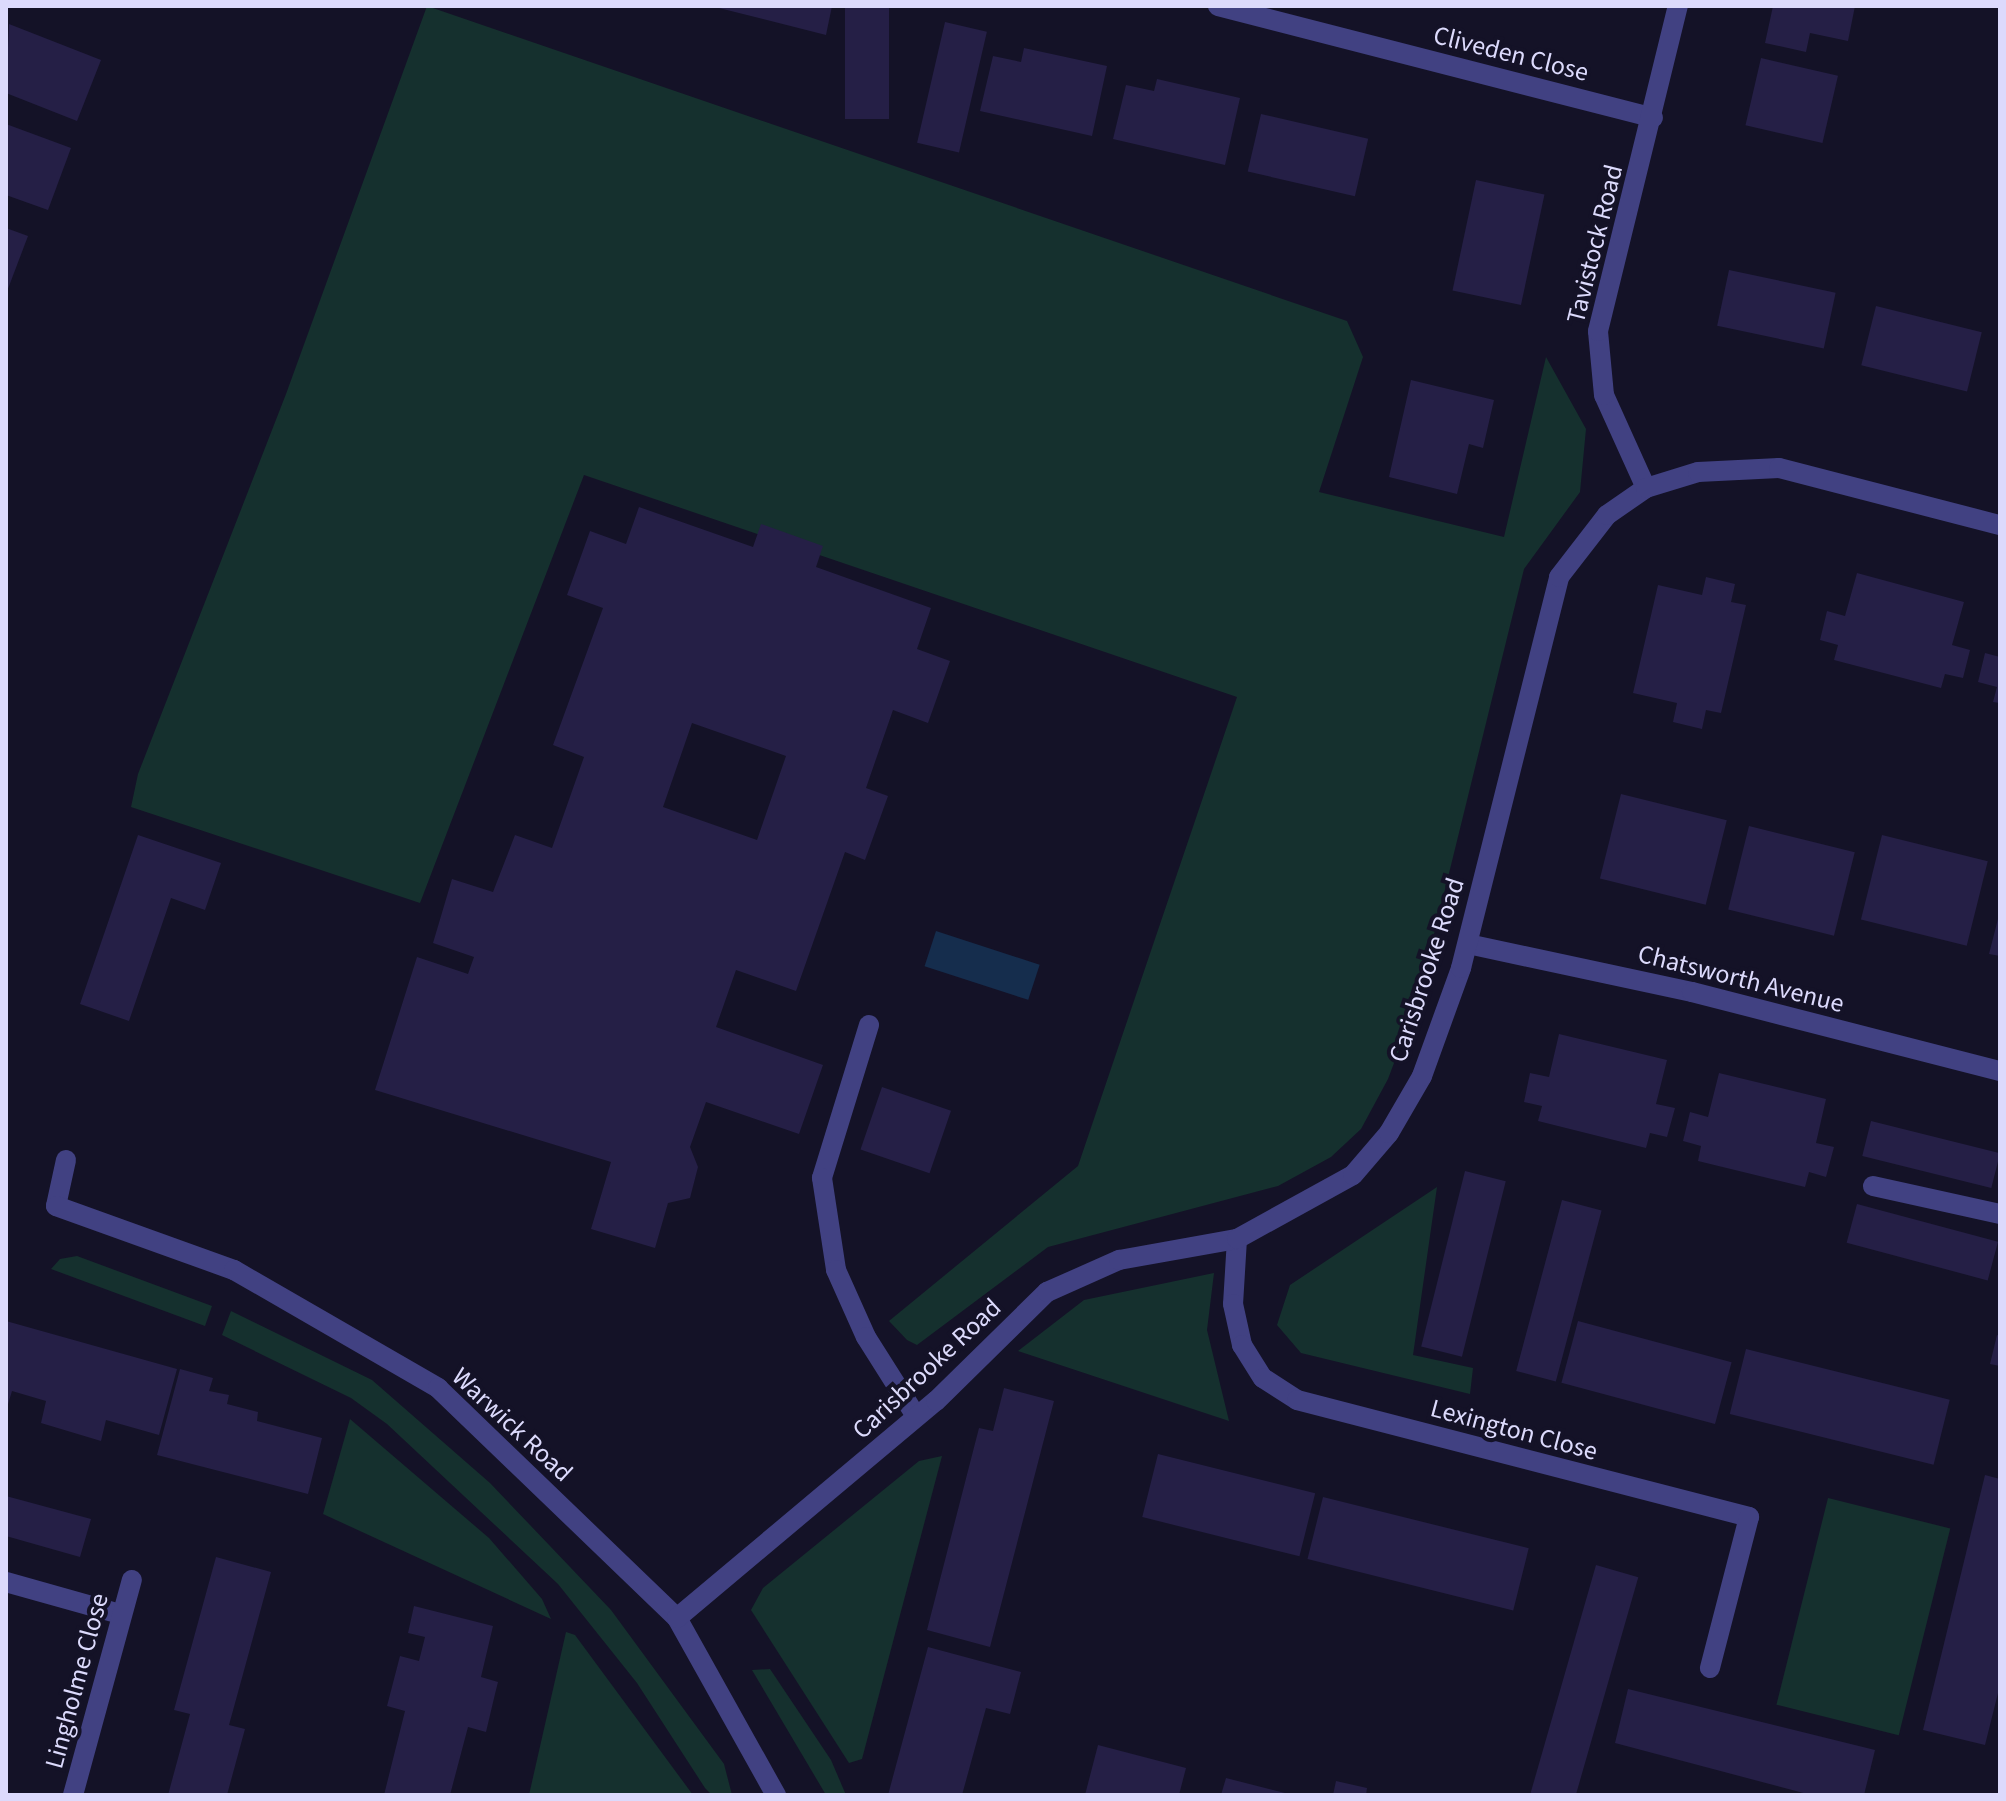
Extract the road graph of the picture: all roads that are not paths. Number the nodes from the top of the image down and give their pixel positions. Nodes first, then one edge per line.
1 (1218, 6) edge
2 (1678, 6) edge
3 (1653, 118) junction
4 (1646, 488) junction
5 (2000, 525) edge
6 (1468, 944) junction
7 (869, 1025) dead end
8 (2000, 1071) edge
9 (66, 1160) dead end
10 (1873, 1186) dead end
11 (2000, 1214) edge
12 (1237, 1239) junction
13 (916, 1416) junction
14 (132, 1580) dead end
15 (6, 1582) edge
16 (120, 1614) junction
17 (677, 1618) junction
18 (1710, 1668) dead end
19 (73, 1795) edge
20 (776, 1795) edge

1 - 3 street, Cliveden Close
2 - 3 street, Tavistock Road
3 - 4 street, Tavistock Road
4 - 5 street, Carisbrooke Road
4 - 6 street, Carisbrooke Road
6 - 8 street, Chatsworth Avenue
6 - 12 street, Carisbrooke Road
7 - 13 street
9 - 17 street, Warwick Road
10 - 11 street
12 - 13 street, Carisbrooke Road
12 - 18 street, Lexington Close
13 - 17 street, Carisbrooke Road
14 - 16 street, Lingholme Close
15 - 16 street
16 - 19 street, Lingholme Close
17 - 20 street, Warwick Road

